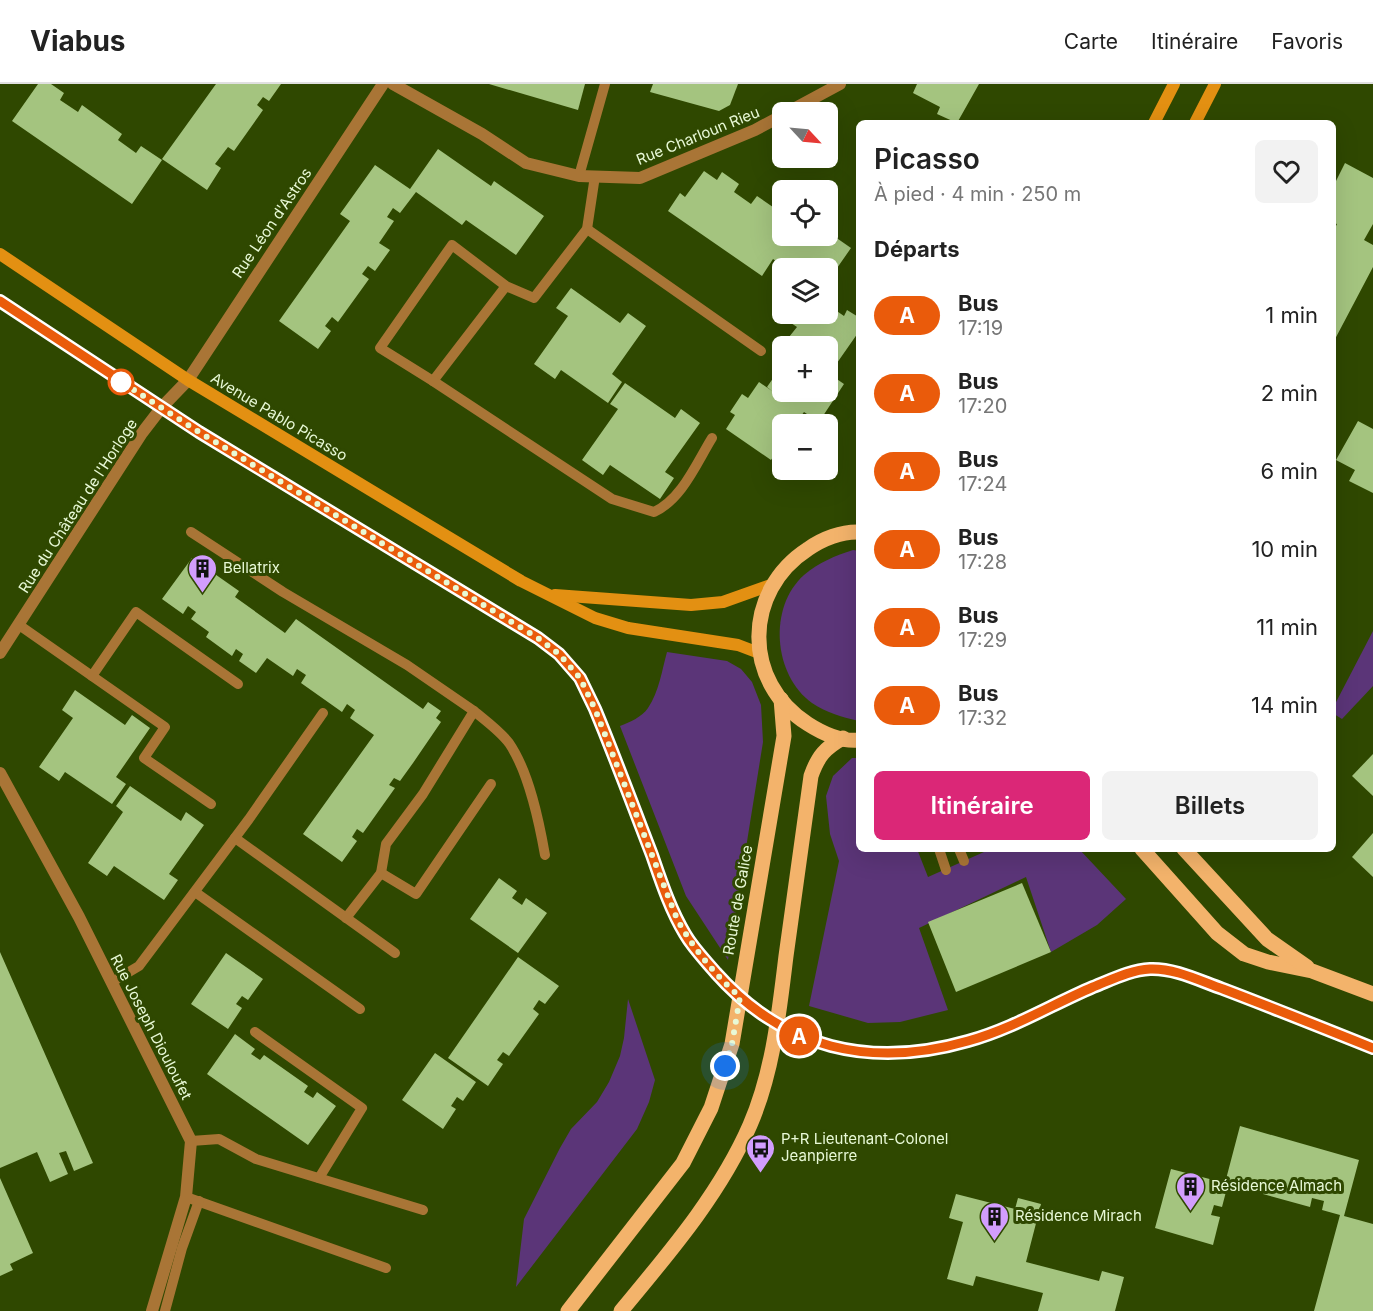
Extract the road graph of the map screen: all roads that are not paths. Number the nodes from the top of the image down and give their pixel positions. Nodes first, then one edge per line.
1 (383, 84) edge
2 (393, 84) edge
3 (605, 84) edge
4 (840, 84) edge
5 (1174, 84) edge
6 (1215, 84) edge
7 (807, 102) edge
8 (1156, 120) edge
9 (1196, 120) edge
10 (772, 121) edge
11 (579, 176) junction
12 (595, 176) junction
13 (587, 229) junction
14 (0, 254) edge
15 (507, 286) junction
16 (0, 301) edge
17 (761, 351) dead end
18 (188, 380) junction
19 (433, 381) junction
20 (162, 407) junction
21 (712, 438) dead end
22 (192, 532) dead end
23 (856, 532) edge
24 (771, 585) junction
25 (550, 594) junction
26 (19, 625) junction
27 (0, 653) edge
28 (759, 653) junction
29 (92, 676) junction
30 (238, 684) dead end
31 (781, 699) junction
32 (474, 711) junction
33 (323, 713) dead end
34 (843, 738) junction
35 (856, 740) edge
36 (0, 773) edge
37 (491, 784) dead end
38 (211, 804) dead end
39 (236, 838) junction
40 (940, 852) edge
41 (960, 852) edge
42 (1145, 852) edge
43 (1187, 852) edge
44 (545, 855) dead end
45 (964, 861) dead end
46 (946, 870) dead end
47 (381, 873) junction
48 (195, 892) junction
49 (346, 918) junction
50 (395, 953) dead end
51 (1312, 971) junction
52 (112, 982) junction
53 (1373, 994) edge
54 (740, 997) junction
55 (360, 1009) dead end
56 (776, 1025) junction
57 (255, 1032) dead end
58 (1373, 1048) edge
59 (192, 1141) junction
60 (319, 1178) junction
61 (186, 1197) junction
62 (199, 1201) junction
63 (423, 1210) dead end
64 (386, 1268) dead end
65 (152, 1311) edge
66 (165, 1311) edge
67 (568, 1311) edge
68 (621, 1311) edge

1 - 18 street, Rue Léon d'Astros
2 - 11 street, Rue Charloun Rieu
3 - 11 lane
4 - 7 street
5 - 8 main road
6 - 9 main road
10 - 12 street, Rue Charloun Rieu
11 - 12 street, Rue Charloun Rieu
12 - 13 lane
13 - 15 lane
13 - 17 lane
14 - 18 main road, Avenue Pablo Picasso
15 - 19 lane
15 - 19 lane
16 - 20 lane
18 - 20 street, Rue du Château de l'Horloge
18 - 25 main road, Avenue Pablo Picasso
19 - 21 lane
20 - 26 street, Rue du Château de l'Horloge
20 - 54 lane
22 - 32 lane
23 - 24 main road
24 - 25 main road, Avenue Pablo Picasso
24 - 28 main road
25 - 28 main road, Avenue Pablo Picasso
26 - 27 street, Rue du Château de l'Horloge
26 - 29 lane
28 - 31 main road
29 - 30 lane
29 - 38 lane
31 - 34 main road
31 - 54 main road, Route de Galice
32 - 44 lane
32 - 47 lane
33 - 39 lane
34 - 35 main road
34 - 56 main road
36 - 52 street, Rue Joseph Diouloufet
37 - 47 lane
39 - 48 lane
39 - 49 lane
40 - 46 lane
41 - 45 lane
42 - 51 main road
43 - 51 main road
47 - 49 lane
48 - 52 lane
48 - 55 lane
49 - 50 lane
51 - 53 main road
52 - 59 street, Rue Joseph Diouloufet
54 - 56 lane
54 - 67 main road, Route de Galice
56 - 58 lane
56 - 68 main road
57 - 60 lane
59 - 60 lane
59 - 61 street
60 - 63 lane
61 - 62 lane
61 - 65 street
62 - 64 lane
62 - 66 lane

